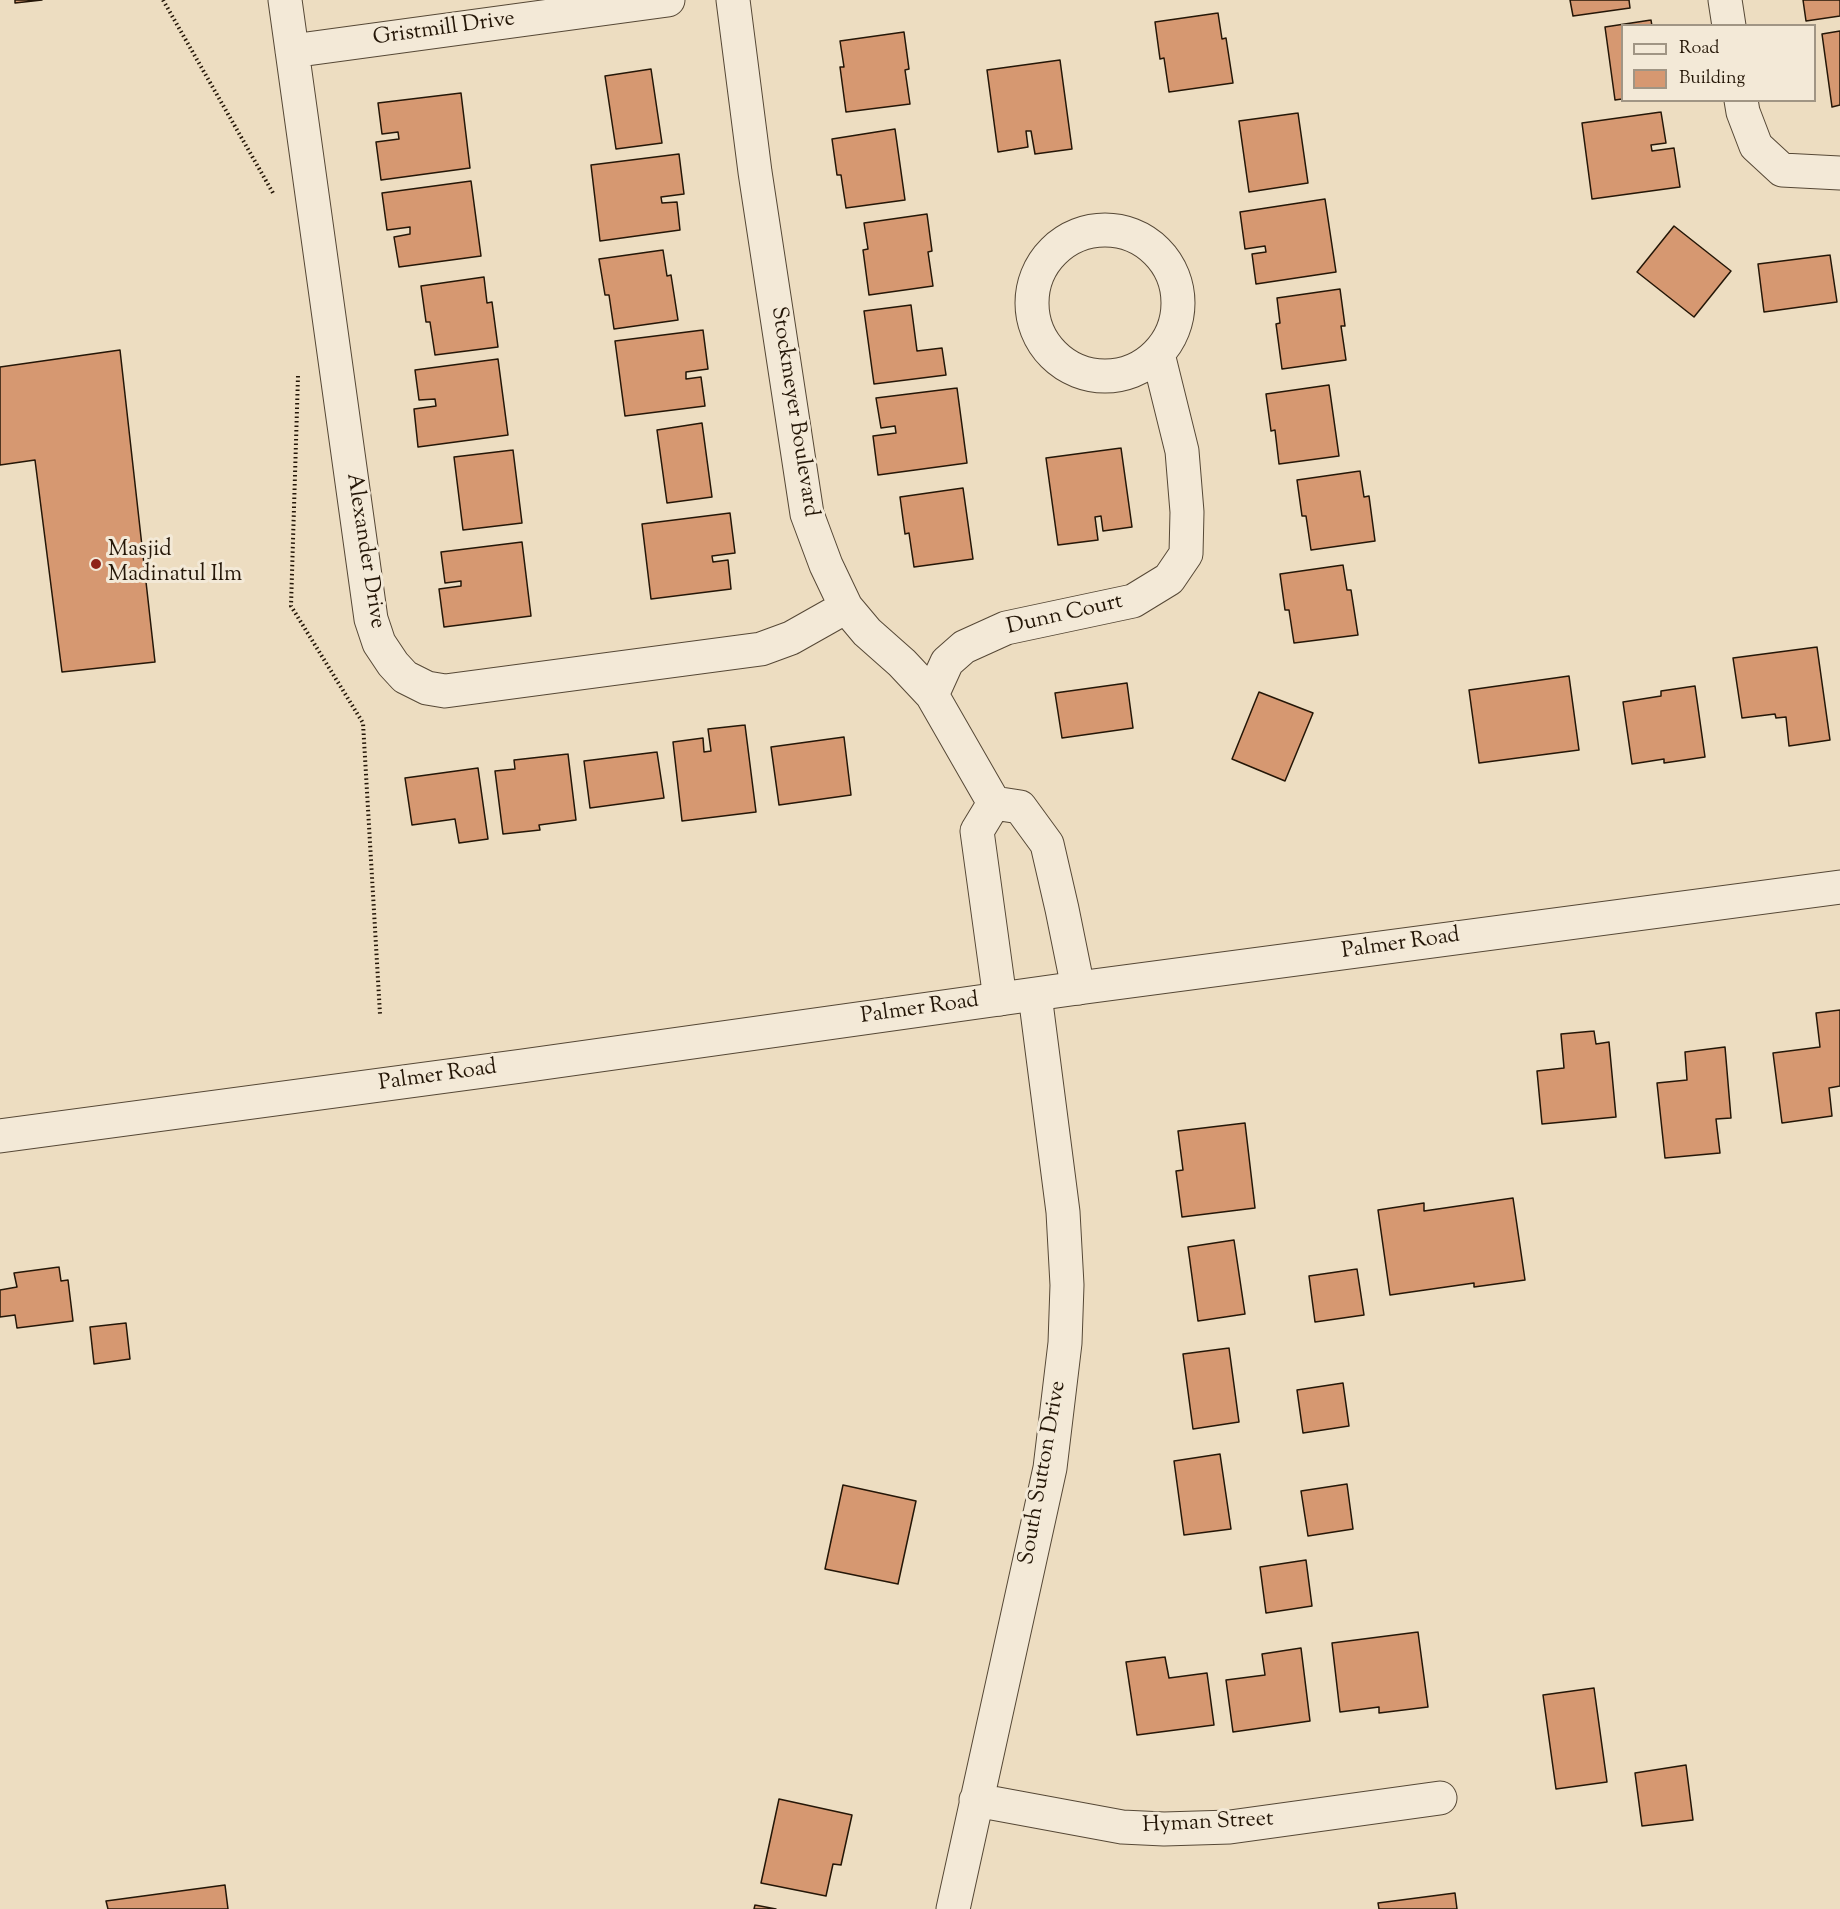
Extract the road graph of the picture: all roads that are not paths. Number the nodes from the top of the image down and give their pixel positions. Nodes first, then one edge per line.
1 (285, 0) edge
2 (668, 0) edge
3 (733, 0) edge
4 (1725, 0) edge
5 (1729, 24) edge
6 (292, 51) junction
7 (1741, 102) edge
8 (1840, 173) edge
9 (1158, 354) junction
10 (846, 607) junction
11 (932, 694) junction
12 (994, 803) junction
13 (1840, 887) edge
14 (1078, 988) junction
15 (1035, 995) junction
16 (1000, 999) junction
17 (0, 1136) edge
18 (1440, 1798) dead end
19 (976, 1800) junction
20 (953, 1909) edge

1 - 6 street, Alexander Drive
2 - 6 street, Gristmill Drive
3 - 10 street, Stockmeyer Boulevard
4 - 5 street
6 - 10 street, Alexander Drive
7 - 8 street
9 - 9 street
9 - 11 street, Dunn Court
10 - 11 street, Stockmeyer Boulevard
11 - 12 street, Stockmeyer Boulevard
12 - 14 street
12 - 16 street
13 - 14 street, Palmer Road
14 - 15 street, Palmer Road
15 - 16 street, Palmer Road
15 - 19 street, South Sutton Drive
16 - 17 street, Palmer Road
18 - 19 street, Hyman Street
19 - 20 street, South Sutton Drive

